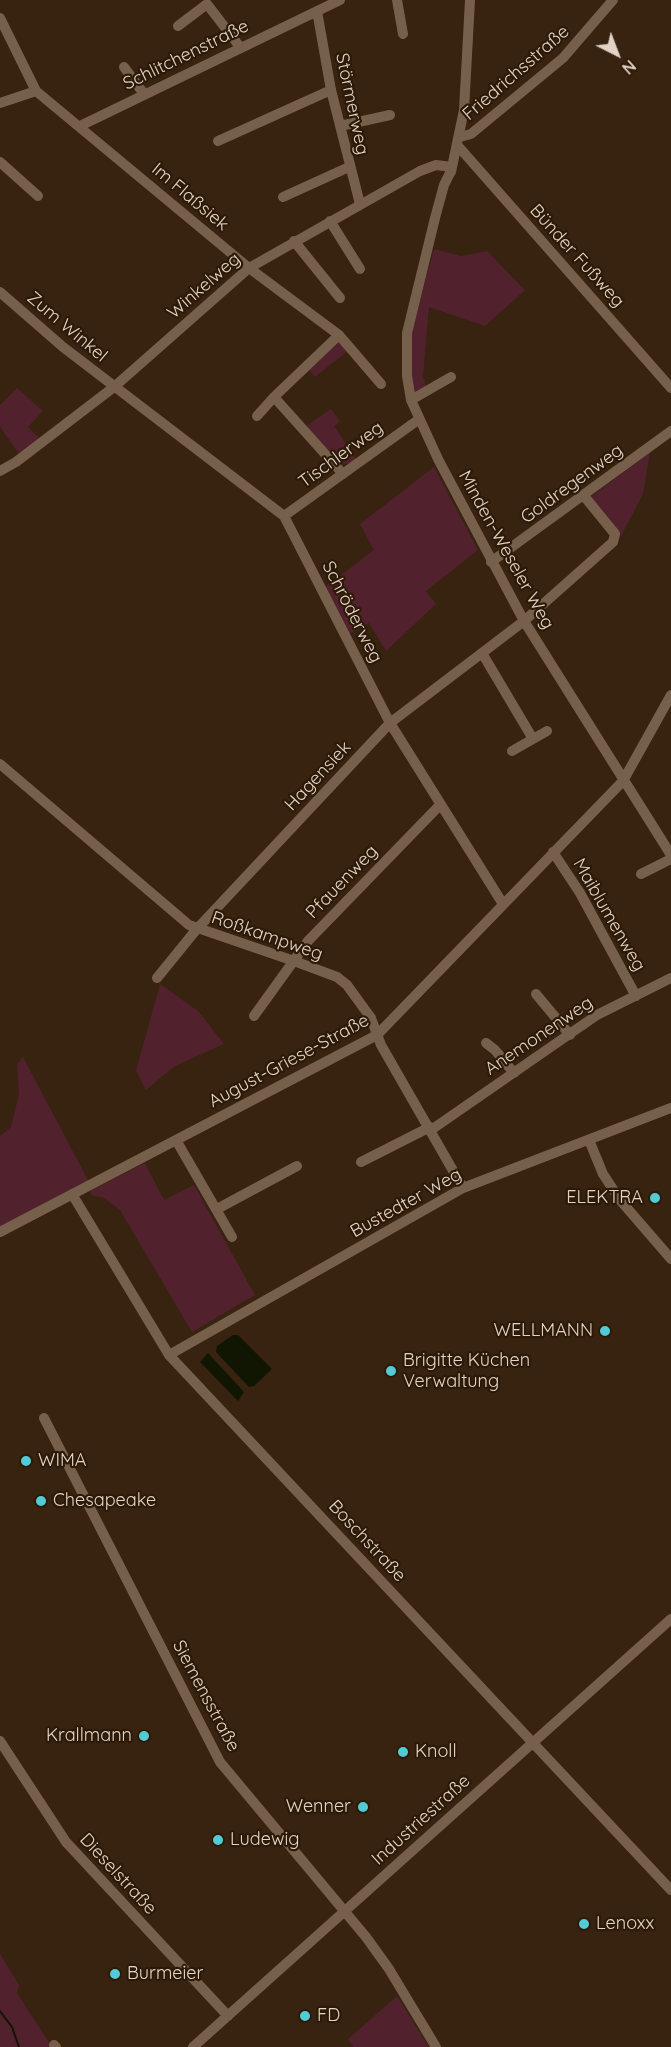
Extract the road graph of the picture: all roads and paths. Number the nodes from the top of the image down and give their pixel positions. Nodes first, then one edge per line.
1 (340, 0) edge
2 (397, 0) edge
3 (470, 0) edge
4 (613, 0) edge
5 (321, 6) edge
6 (0, 18) edge
7 (178, 26) dead end
8 (403, 34) dead end
9 (240, 47) junction
10 (124, 67) dead end
11 (331, 90) junction
12 (36, 91) junction
13 (144, 94) junction
14 (0, 103) edge
15 (390, 115) dead end
16 (80, 126) junction
17 (340, 126) junction
18 (218, 141) dead end
19 (459, 142) junction
20 (0, 162) edge
21 (349, 167) junction
22 (452, 169) junction
23 (38, 196) dead end
24 (283, 197) dead end
25 (360, 204) junction
26 (330, 221) junction
27 (294, 241) junction
28 (249, 268) junction
29 (360, 269) dead end
30 (0, 292) edge
31 (340, 298) dead end
32 (339, 335) junction
33 (452, 377) dead end
34 (381, 384) dead end
35 (114, 387) junction
36 (671, 387) edge
37 (274, 397) junction
38 (411, 400) junction
39 (257, 416) dead end
40 (418, 420) junction
41 (671, 431) edge
42 (0, 471) edge
43 (343, 474) junction
44 (584, 496) junction
45 (284, 516) junction
46 (491, 562) junction
47 (524, 621) junction
48 (482, 653) junction
49 (671, 695) edge
50 (390, 723) junction
51 (547, 731) dead end
52 (532, 739) junction
53 (512, 751) dead end
54 (0, 764) edge
55 (623, 780) junction
56 (439, 806) junction
57 (553, 852) junction
58 (671, 857) edge
59 (641, 874) dead end
60 (502, 904) junction
61 (196, 930) junction
62 (294, 961) junction
63 (157, 978) dead end
64 (671, 978) edge
65 (536, 994) dead end
66 (636, 996) junction
67 (254, 1016) dead end
68 (377, 1035) junction
69 (570, 1035) junction
70 (486, 1043) dead end
71 (514, 1073) junction
72 (671, 1108) edge
73 (430, 1128) junction
74 (176, 1140) junction
75 (589, 1140) junction
76 (361, 1162) dead end
77 (297, 1166) dead end
78 (463, 1188) junction
79 (72, 1194) junction
80 (217, 1209) junction
81 (0, 1232) edge
82 (232, 1237) dead end
83 (671, 1259) edge
84 (169, 1355) junction
85 (44, 1418) dead end
86 (671, 1619) edge
87 (0, 1741) edge
88 (533, 1743) junction
89 (670, 1888) edge
90 (344, 1911) junction
91 (228, 2016) junction
92 (193, 2047) edge
93 (436, 2047) edge

1 - 5 street, Schlitchenstraße
2 - 8 street
3 - 19 street, Minden-Weseler Weg
4 - 19 street, Friedrichsstraße
5 - 9 street, Schlitchenstraße
5 - 11 street, Störmerweg
6 - 12 street, Im Flaßsiek
7 - 9 street
9 - 13 street, Schlitchenstraße
10 - 13 street
11 - 17 street, Störmerweg
11 - 18 street
12 - 14 street
12 - 16 street, Im Flaßsiek
13 - 16 street, Schlitchenstraße
15 - 17 street
16 - 28 street, Im Flaßsiek
17 - 21 street, Störmerweg
19 - 22 street, Minden-Weseler Weg
19 - 36 street, Bünder Fußweg
20 - 23 street
21 - 24 street
21 - 25 street, Störmerweg
22 - 25 street, Winkelweg
22 - 38 street, Minden-Weseler Weg
25 - 26 street, Winkelweg
26 - 27 street, Winkelweg
26 - 29 street
27 - 28 street, Winkelweg
27 - 31 street
28 - 32 street, Im Flaßsiek
28 - 35 street, Winkelweg
30 - 35 street, Zum Winkel
32 - 34 street, Im Flaßsiek
32 - 37 street
33 - 38 street
35 - 42 street, Winkelweg
35 - 45 street, Schröderweg
37 - 39 street
37 - 43 street
38 - 40 street, Minden-Weseler Weg
40 - 43 street, Tischlerweg
40 - 46 street, Minden-Weseler Weg
41 - 44 street, Goldregenweg
43 - 45 street, Tischlerweg
44 - 46 street, Goldregenweg
44 - 47 street, Hagensiek
45 - 50 street, Schröderweg
46 - 47 street, Minden-Weseler Weg
47 - 48 street, Hagensiek
47 - 55 street, Minden-Weseler Weg
48 - 50 street, Hagensiek
48 - 52 street
49 - 55 street, August-Griese-Straße
50 - 56 street, Schröderweg
50 - 61 street, Hagensiek
51 - 52 street
52 - 53 street
54 - 61 street, Roßkampweg
55 - 57 street, August-Griese-Straße
55 - 58 street, Minden-Weseler Weg
56 - 60 street, Schröderweg
56 - 62 street, Pfauenweg
57 - 60 street, August-Griese-Straße
57 - 66 street, Maiblumenweg
58 - 59 street
60 - 68 street, August-Griese-Straße
61 - 62 street, Roßkampweg
61 - 63 street, Hagensiek
62 - 67 street, Pfauenweg
62 - 68 street, Roßkampweg
64 - 66 street, Anemonenweg
65 - 69 street
66 - 69 street, Anemonenweg
68 - 73 street, Roßkampweg
68 - 74 street, August-Griese-Straße
69 - 71 street, Anemonenweg
70 - 71 street
71 - 73 street, Anemonenweg
72 - 75 street, Bustedter Weg
73 - 76 street, Anemonenweg
73 - 78 street, Roßkampweg
74 - 79 street, August-Griese-Straße
74 - 80 street
75 - 78 street, Bustedter Weg
75 - 83 street
77 - 80 street
78 - 84 street, Bustedter Weg
79 - 81 street, August-Griese-Straße
79 - 84 street, Boschstraße
80 - 82 street
84 - 88 street, Boschstraße
85 - 90 street, Siemensstraße
86 - 88 street, Industriestraße
87 - 91 street, Dieselstraße
88 - 89 street, Boschstraße
88 - 90 street, Industriestraße
90 - 91 street, Industriestraße
90 - 93 street, Siemensstraße
91 - 92 street, Industriestraße

